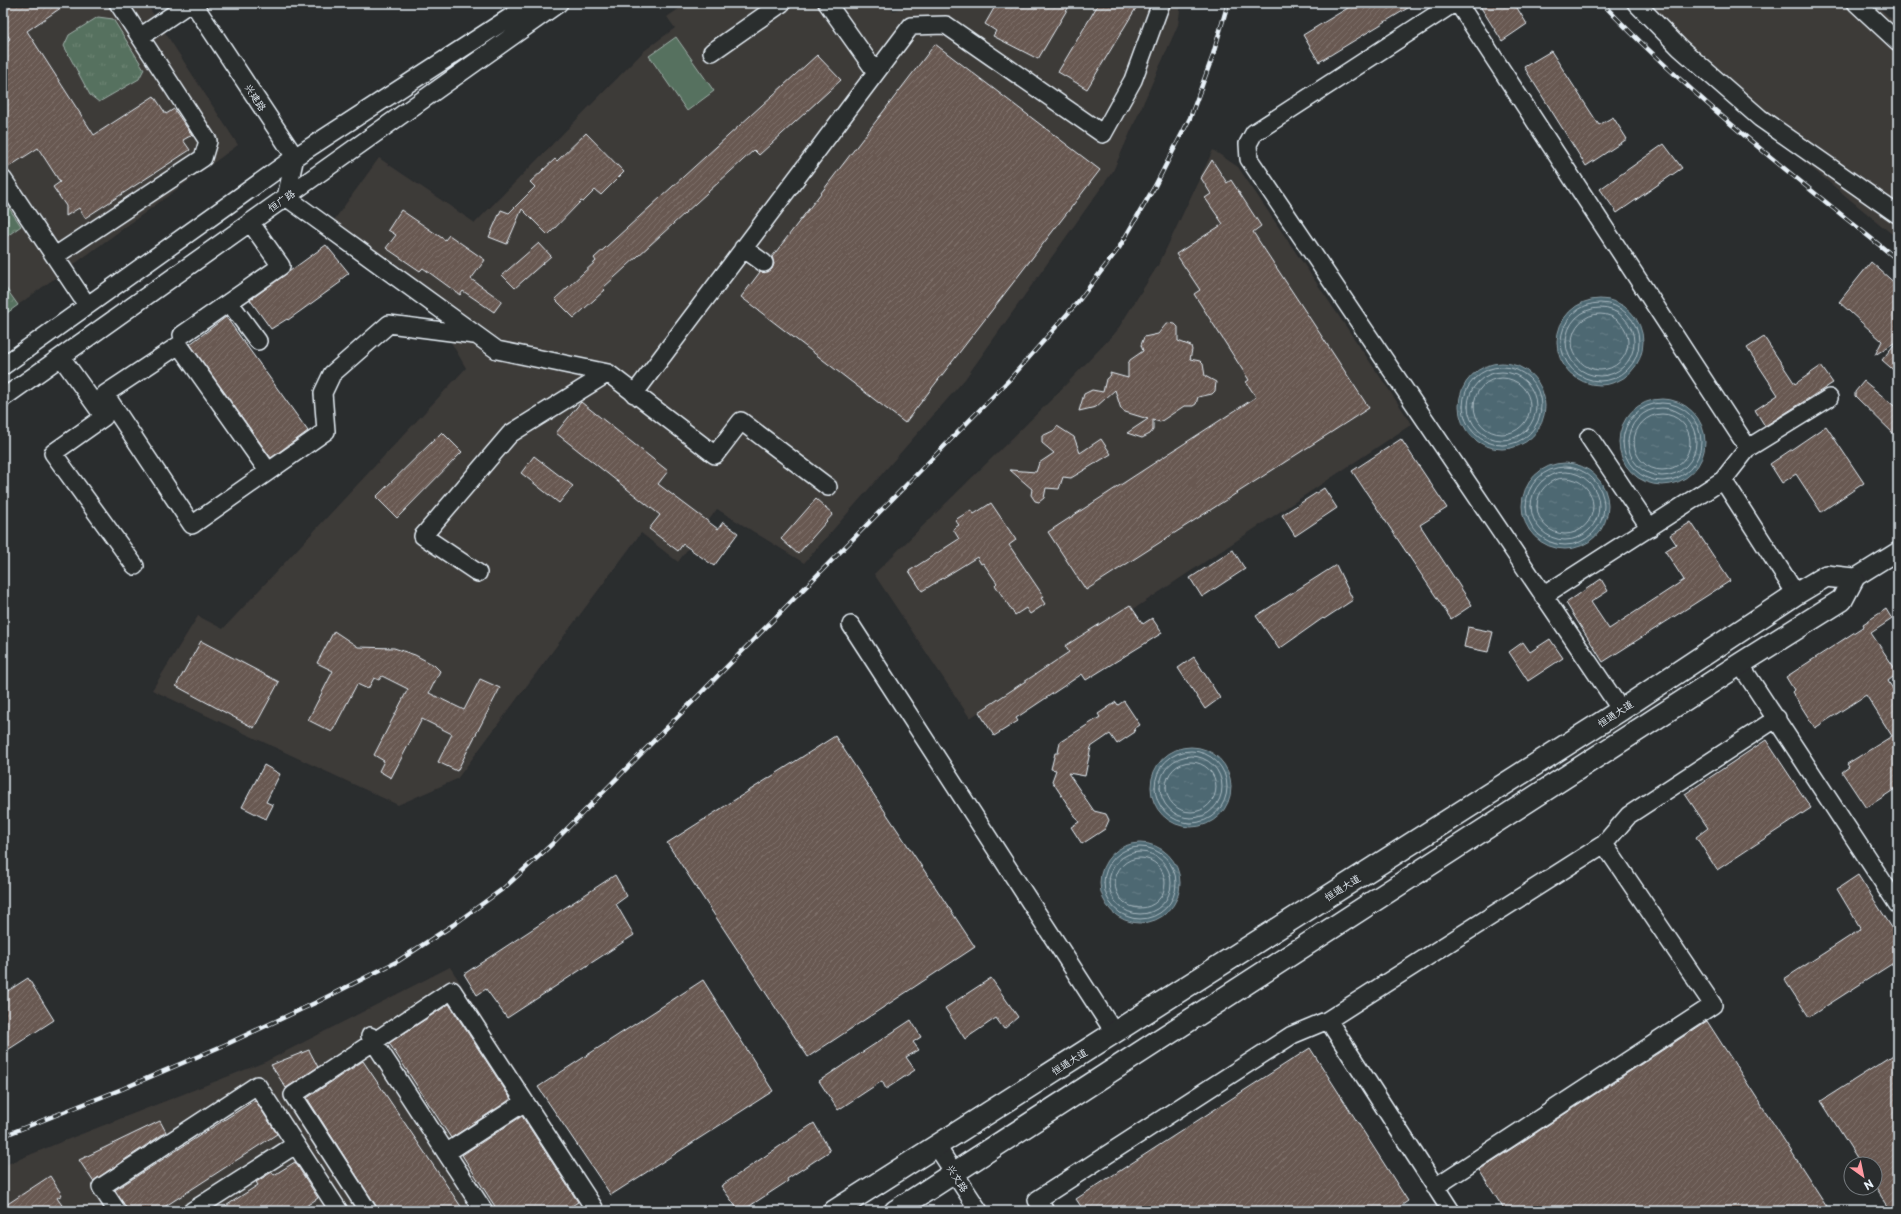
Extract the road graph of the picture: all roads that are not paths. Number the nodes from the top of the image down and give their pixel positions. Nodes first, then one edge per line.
1 (118, 3) edge
2 (190, 3) edge
3 (193, 3) edge
4 (532, 3) edge
5 (559, 3) edge
6 (782, 3) edge
7 (827, 3) edge
8 (1161, 3) edge
9 (1454, 3) edge
10 (1458, 3) edge
11 (1636, 3) edge
12 (1856, 3) edge
13 (140, 37) junction
14 (1898, 42) edge
15 (712, 52) dead end
16 (876, 72) junction
17 (295, 157) junction
18 (3, 179) edge
19 (286, 197) junction
20 (1898, 213) edge
21 (250, 222) junction
22 (743, 248) junction
23 (55, 256) junction
24 (764, 263) dead end
25 (229, 302) junction
26 (87, 305) junction
27 (182, 335) dead end
28 (476, 335) junction
29 (258, 341) dead end
30 (61, 357) junction
31 (3, 366) edge
32 (608, 373) junction
33 (634, 394) junction
34 (3, 398) edge
35 (1828, 398) dead end
36 (1589, 437) dead end
37 (1748, 448) junction
38 (268, 471) junction
39 (1723, 480) junction
40 (828, 487) dead end
41 (1650, 528) junction
42 (1898, 551) edge
43 (135, 566) dead end
44 (478, 573) dead end
45 (1852, 579) junction
46 (1796, 594) junction
47 (1543, 596) junction
48 (851, 625) dead end
49 (1740, 664) junction
50 (1621, 710) junction
51 (1777, 718) junction
52 (1604, 844) junction
53 (1898, 905) edge
54 (1328, 1020) junction
55 (1114, 1032) junction
56 (372, 1039) junction
57 (525, 1102) junction
58 (296, 1144) junction
59 (936, 1145) junction
60 (446, 1153) junction
61 (954, 1173) junction
62 (1435, 1187) junction
63 (117, 1211) edge
64 (192, 1211) edge
65 (339, 1211) edge
66 (368, 1211) edge
67 (484, 1211) edge
68 (589, 1211) edge
69 (834, 1211) edge
70 (895, 1211) edge
71 (979, 1211) edge
72 (1045, 1211) edge
73 (1451, 1211) edge

1 - 13 street
2 - 13 street
3 - 17 street, 兴建路
4 - 17 street
5 - 19 street, 恒广路
6 - 15 street
7 - 16 street
8 - 16 street
9 - 47 street
10 - 37 street
11 - 20 street
12 - 14 street
13 - 23 street
16 - 22 street
17 - 19 street
17 - 26 street
18 - 23 street
19 - 21 street, 恒广路
19 - 28 street
21 - 25 street
21 - 30 street, 恒广路
22 - 24 street
22 - 33 street
23 - 26 street
25 - 27 street
25 - 29 street
26 - 31 street
28 - 32 street
28 - 38 street
30 - 34 street, 恒广路
30 - 43 street
32 - 33 street
32 - 44 street
33 - 40 street
35 - 37 street
36 - 41 street
37 - 39 street
38 - 38 street
39 - 41 street
39 - 46 street
41 - 47 street
42 - 45 street
45 - 46 main road, 恒通大道
45 - 49 main road
46 - 50 main road, 恒通大道
47 - 50 street
48 - 55 street
49 - 51 street
49 - 61 main road
50 - 55 main road, 恒通大道
51 - 52 street
51 - 53 street
52 - 54 street
52 - 62 street
54 - 62 street
54 - 72 street
55 - 59 main road, 恒通大道
56 - 57 street
56 - 60 street
56 - 66 street
57 - 60 street
57 - 68 street
58 - 63 street
58 - 64 street
58 - 65 street
59 - 61 street, 兴文路
59 - 69 main road, 恒通大道
60 - 67 street
61 - 70 main road
61 - 71 street, 兴文路
62 - 73 street

